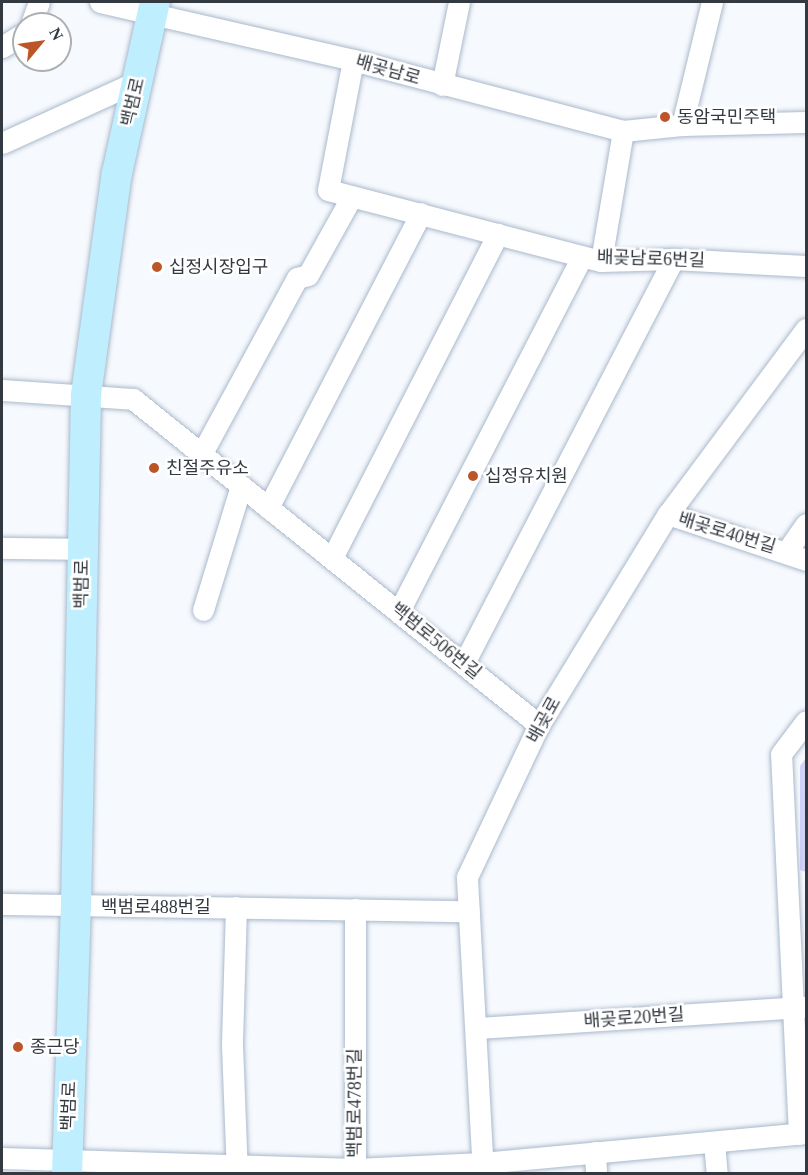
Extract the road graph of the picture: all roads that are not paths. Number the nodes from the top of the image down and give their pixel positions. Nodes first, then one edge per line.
1 (100, 2) edge
2 (459, 2) edge
3 (712, 2) edge
4 (154, 8) edge
5 (353, 60) junction
6 (138, 81) junction
7 (442, 85) junction
8 (807, 122) edge
9 (682, 125) junction
10 (623, 131) junction
11 (2, 143) edge
12 (352, 196) junction
13 (421, 213) junction
14 (498, 234) junction
15 (591, 258) junction
16 (673, 259) junction
17 (807, 266) edge
18 (807, 329) edge
19 (2, 390) edge
20 (86, 395) junction
21 (202, 453) junction
22 (241, 486) junction
23 (268, 508) junction
24 (668, 514) junction
25 (807, 524) edge
26 (2, 548) edge
27 (83, 549) junction
28 (787, 551) junction
29 (333, 556) junction
30 (807, 560) edge
31 (203, 610) dead end
32 (399, 610) junction
33 (464, 663) junction
34 (807, 721) edge
35 (539, 725) junction
36 (2, 904) edge
37 (76, 907) junction
38 (236, 907) junction
39 (355, 909) junction
40 (469, 911) junction
41 (799, 1007) edge
42 (477, 1028) junction
43 (803, 1134) edge
44 (714, 1142) junction
45 (595, 1152) junction
46 (2, 1158) edge
47 (67, 1168) edge
48 (482, 1168) edge
49 (237, 1171) edge
50 (355, 1172) edge
51 (596, 1173) edge
52 (717, 1173) edge

1 - 4 street, 배곶남로
2 - 7 street
3 - 9 street
4 - 5 street, 배곶남로
4 - 6 main road, 백범로
5 - 7 street, 배곶남로
5 - 12 street, 배곶남로6번길
6 - 11 street
6 - 20 main road, 백범로
7 - 10 street, 배곶남로
8 - 9 street, 배곶남로
9 - 10 street, 배곶남로
10 - 15 street
12 - 13 street, 배곶남로6번길
12 - 21 street
13 - 14 street, 배곶남로6번길
13 - 23 street
14 - 15 street, 배곶남로6번길
14 - 29 street
15 - 16 street, 배곶남로6번길
15 - 32 street
16 - 17 street, 배곶남로6번길
16 - 33 street
18 - 24 street, 배곶로
19 - 20 street, 백범로506번길
20 - 21 street, 백범로506번길
20 - 27 main road, 백범로
21 - 22 street, 백범로506번길
22 - 23 street, 백범로506번길
22 - 31 street
23 - 29 street, 백범로506번길
24 - 28 street, 배곶로40번길
24 - 35 street, 배곶로
25 - 28 street, 배곶로40번길
26 - 27 street
27 - 37 main road, 백범로
28 - 30 street, 배곶로40번길
29 - 32 street, 백범로506번길
32 - 33 street, 백범로506번길
33 - 35 street, 백범로506번길
34 - 41 street
35 - 40 street, 배곶로
36 - 37 street, 백범로488번길
37 - 38 street, 백범로488번길
37 - 47 main road, 백범로
38 - 39 street, 백범로488번길
38 - 49 street, 백범로488번길
39 - 40 street, 백범로488번길
39 - 50 street, 백범로478번길
40 - 42 street, 배곶로
41 - 42 street, 배곶로20번길
41 - 43 street
42 - 48 street, 배곶로
43 - 44 street, 백범로478번길
44 - 45 street, 백범로478번길
44 - 52 street
45 - 48 street, 백범로478번길
45 - 51 street
46 - 47 street, 백범로478번길
47 - 49 street, 백범로478번길
48 - 50 street, 백범로478번길
49 - 50 street, 백범로478번길

